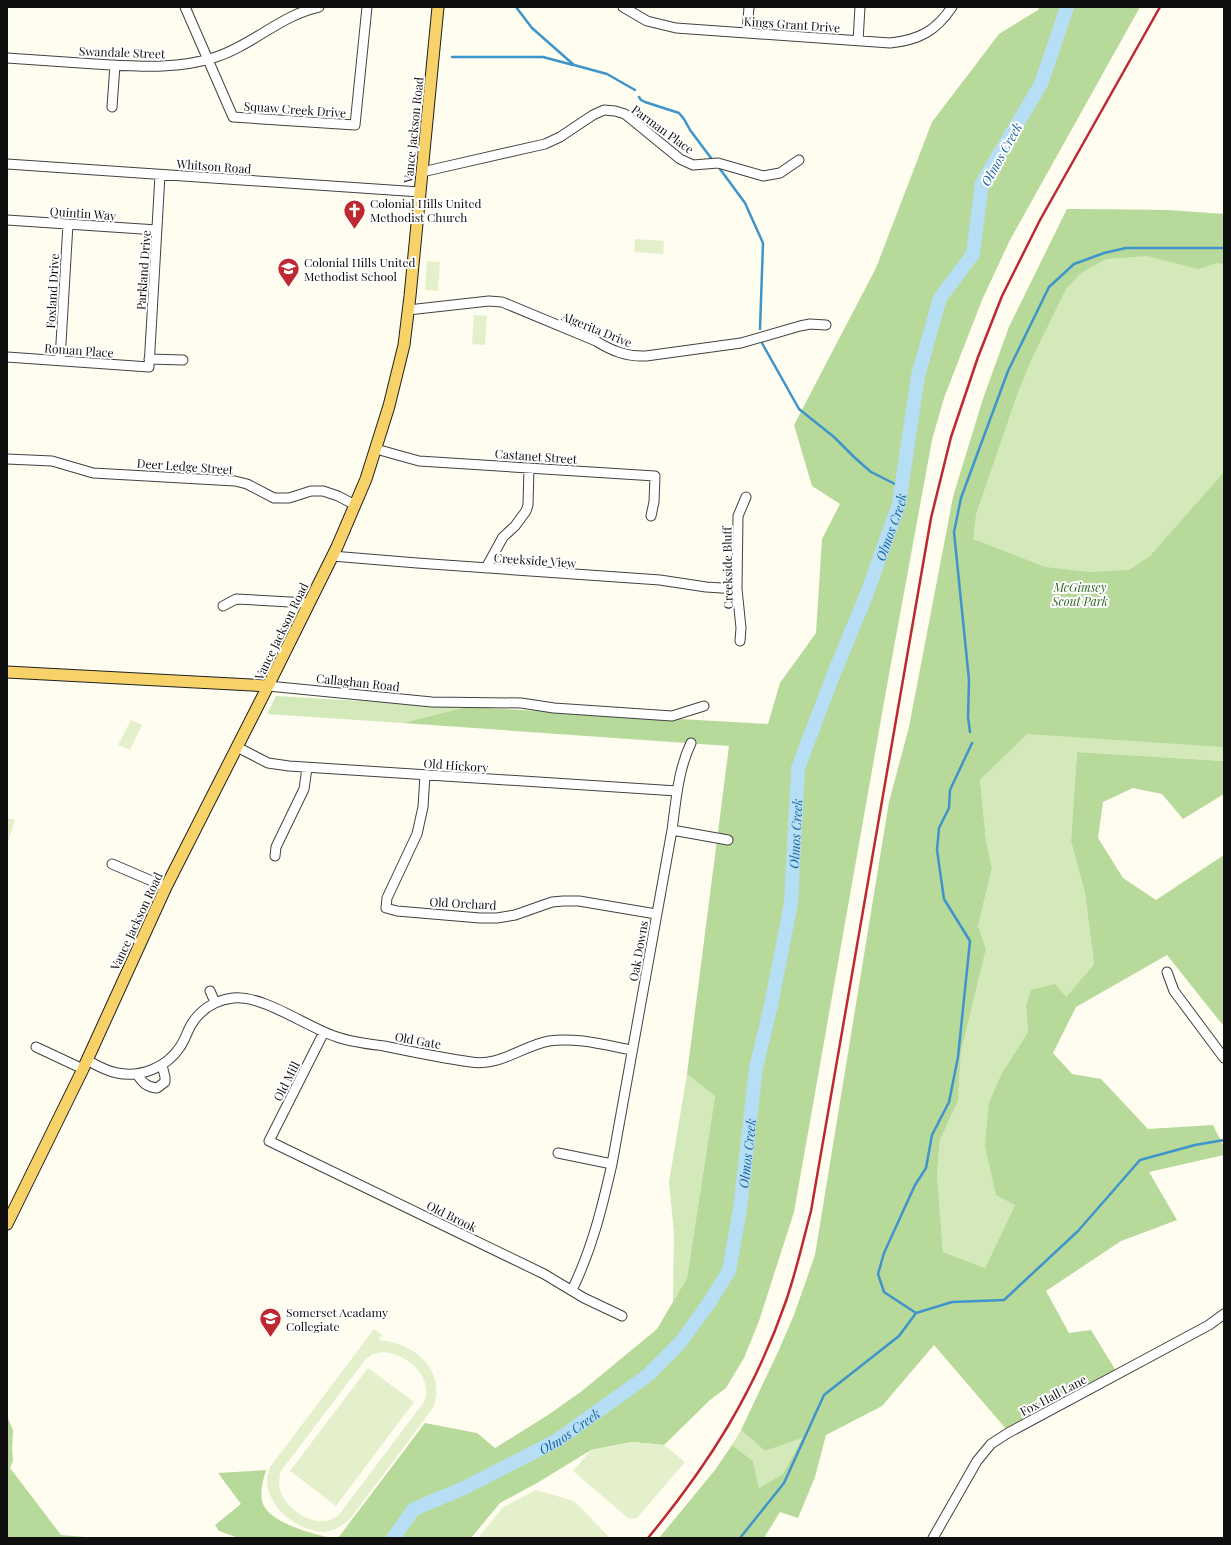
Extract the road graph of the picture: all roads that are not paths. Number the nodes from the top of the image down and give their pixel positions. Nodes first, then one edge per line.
1 (185, 7) edge
2 (319, 7) edge
3 (367, 7) edge
4 (438, 7) edge
5 (622, 7) edge
6 (749, 7) edge
7 (860, 7) edge
8 (952, 7) edge
9 (303, 9) edge
10 (747, 33) junction
11 (858, 41) junction
12 (7, 58) edge
13 (208, 59) junction
14 (114, 65) junction
15 (112, 107) dead end
16 (799, 160) dead end
17 (7, 164) edge
18 (422, 172) junction
19 (160, 175) junction
20 (420, 192) junction
21 (7, 220) edge
22 (68, 224) junction
23 (157, 230) junction
24 (408, 310) junction
25 (826, 325) dead end
26 (7, 357) edge
27 (60, 360) junction
28 (183, 360) dead end
29 (149, 363) junction
30 (376, 449) junction
31 (7, 459) edge
32 (529, 468) junction
33 (746, 496) dead end
34 (355, 505) junction
35 (650, 516) dead end
36 (332, 556) junction
37 (486, 568) junction
38 (737, 589) junction
39 (308, 603) junction
40 (223, 606) dead end
41 (740, 641) dead end
42 (7, 672) edge
43 (268, 686) junction
44 (704, 706) dead end
45 (690, 744) dead end
46 (237, 747) junction
47 (307, 768) junction
48 (425, 775) junction
49 (677, 791) junction
50 (672, 830) junction
51 (728, 840) dead end
52 (275, 856) dead end
53 (112, 864) dead end
54 (166, 887) junction
55 (656, 914) junction
56 (1167, 972) dead end
57 (210, 991) dead end
58 (215, 1002) junction
59 (324, 1032) junction
60 (36, 1047) dead end
61 (632, 1050) junction
62 (1224, 1058) edge
63 (85, 1064) junction
64 (162, 1065) junction
65 (137, 1074) junction
66 (270, 1141) joint
67 (558, 1153) dead end
68 (612, 1164) junction
69 (7, 1224) edge
70 (572, 1290) junction
71 (1224, 1314) edge
72 (622, 1316) dead end
73 (933, 1538) edge

1 - 13 street
2 - 9 street, Swandale Street
3 - 13 street, Squaw Creek Drive
4 - 18 main road, Vance Jackson Road
5 - 10 street, Kings Grant Drive
6 - 10 street
7 - 11 street
8 - 11 street, Kings Grant Drive
9 - 13 street, Swandale Street
10 - 11 street, Kings Grant Drive
12 - 14 street, Swandale Street
13 - 14 street, Swandale Street
14 - 15 street
16 - 18 street, Parman Place
17 - 19 street, Whitson Road
18 - 20 main road, Vance Jackson Road
19 - 20 street, Whitson Road
19 - 23 street, Parkland Drive
20 - 24 main road, Vance Jackson Road
21 - 22 street, Quintin Way
22 - 23 street, Quintin Way
22 - 27 street, Foxland Drive
23 - 29 street, Parkland Drive
24 - 25 street, Algerita Drive
24 - 30 main road, Vance Jackson Road
26 - 27 street, Roman Place
27 - 29 street, Roman Place
28 - 29 street, Roman Place
30 - 32 street, Castanet Street
30 - 34 main road, Vance Jackson Road
31 - 34 street, Deer Ledge Street
32 - 35 street, Castanet Street
32 - 37 street
33 - 38 street, Creekside Bluff
34 - 36 main road, Vance Jackson Road
36 - 37 street, Creekside View
36 - 39 main road, Vance Jackson Road
37 - 38 street, Creekside View
38 - 41 street, Creekside Bluff
39 - 40 street
39 - 43 main road, Vance Jackson Road
42 - 43 main road, Callaghan Road
43 - 44 street, Callaghan Road
43 - 46 main road, Vance Jackson Road
45 - 49 street, Oak Downs
46 - 47 street, Old Hickory
46 - 54 main road, Vance Jackson Road
47 - 48 street, Old Hickory
47 - 52 street
48 - 49 street, Old Hickory
48 - 55 street, Old Orchard
49 - 50 street, Oak Downs
50 - 51 street
50 - 55 street, Oak Downs
53 - 54 street
54 - 63 main road, Vance Jackson Road
55 - 61 street, Oak Downs
56 - 62 street
57 - 58 street
58 - 59 street, Old Gate
58 - 64 street
59 - 61 street, Old Gate
59 - 66 street, Old Mill
60 - 63 street
61 - 68 street, Oak Downs
63 - 65 street
63 - 69 main road, Vance Jackson Road
64 - 65 street
64 - 65 street
66 - 70 street, Old Brook
67 - 68 street
68 - 70 street, Oak Downs
70 - 72 street, Old Brook
71 - 73 street, Fox Hall Lane

